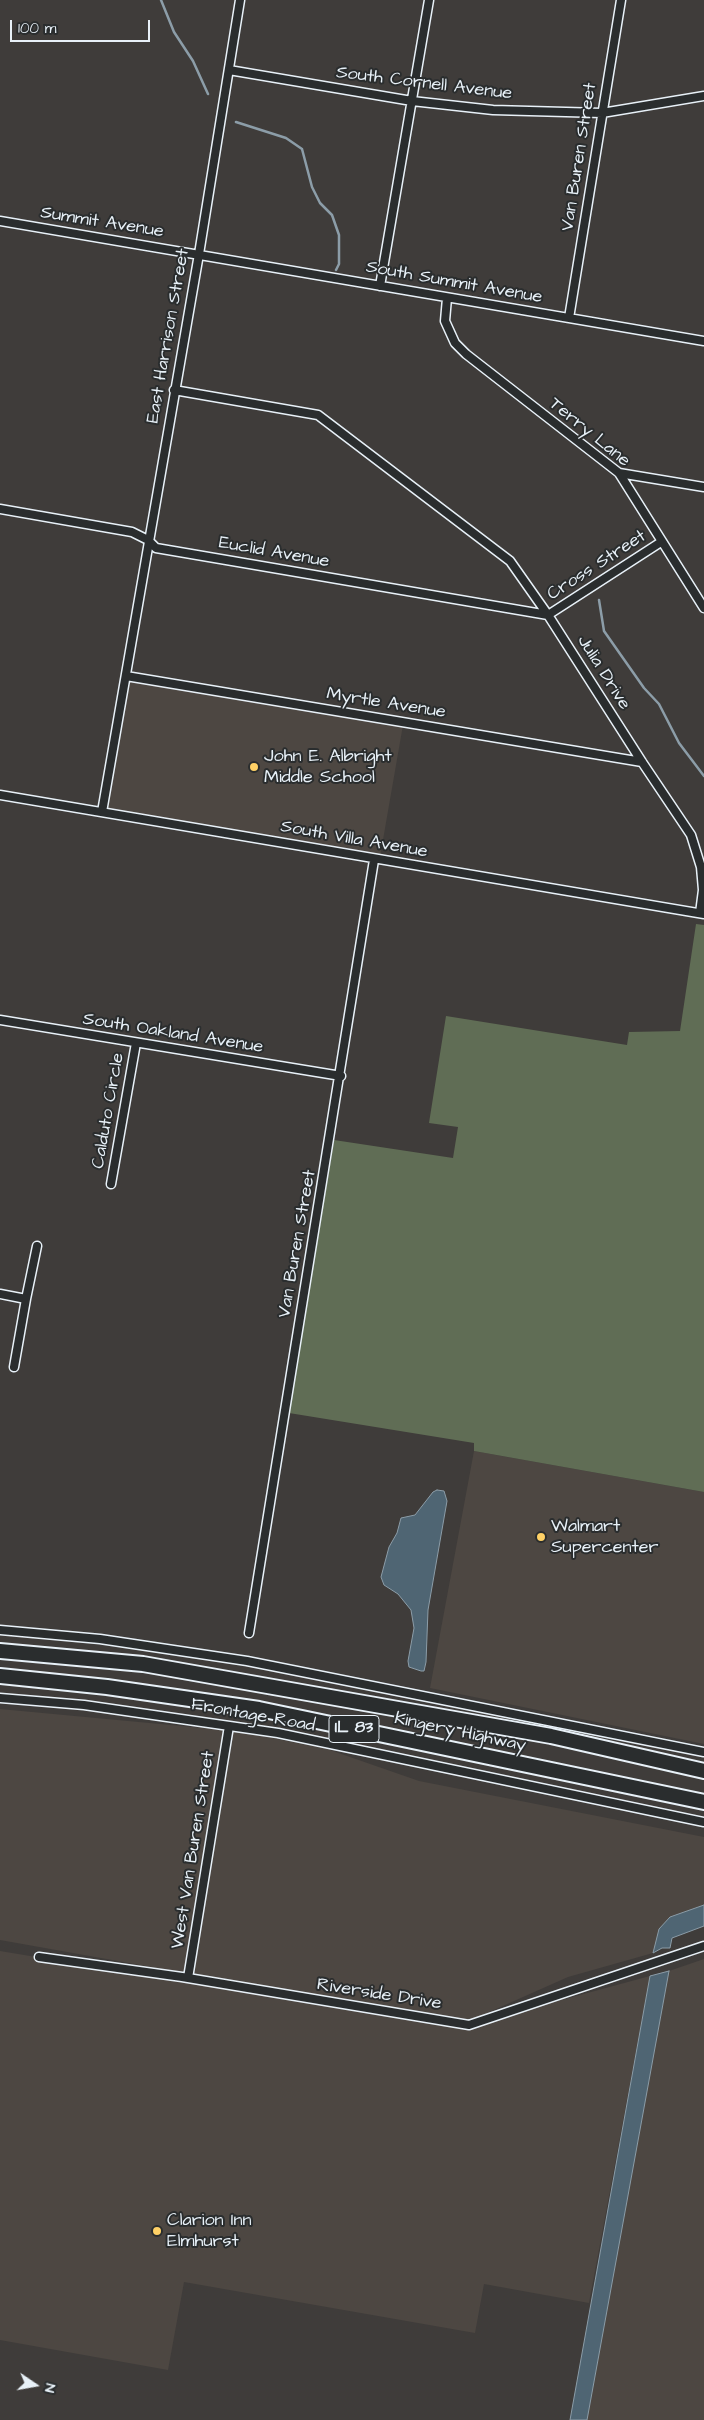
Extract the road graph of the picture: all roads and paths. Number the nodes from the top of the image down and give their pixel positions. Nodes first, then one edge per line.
1 (240, 0) edge
2 (429, 0) edge
3 (621, 0) edge
4 (229, 70) junction
5 (704, 96) edge
6 (412, 101) junction
7 (602, 113) junction
8 (0, 221) edge
9 (199, 254) junction
10 (380, 286) junction
11 (447, 298) junction
12 (569, 318) junction
13 (704, 341) edge
14 (174, 390) junction
15 (619, 473) junction
16 (704, 487) edge
17 (0, 509) edge
18 (148, 540) junction
19 (661, 542) junction
20 (704, 608) edge
21 (548, 615) junction
22 (126, 676) junction
23 (642, 762) junction
24 (0, 795) edge
25 (102, 812) junction
26 (374, 860) junction
27 (702, 914) edge
28 (0, 1020) edge
29 (136, 1042) junction
30 (341, 1076) junction
31 (111, 1184) dead end
32 (37, 1246) dead end
33 (0, 1294) edge
34 (26, 1299) junction
35 (14, 1367) dead end
36 (0, 1630) edge
37 (250, 1633) dead end
38 (0, 1651) edge
39 (0, 1676) edge
40 (0, 1698) edge
41 (229, 1726) junction
42 (704, 1752) edge
43 (704, 1771) edge
44 (704, 1802) edge
45 (704, 1822) edge
46 (704, 1946) edge
47 (39, 1957) dead end
48 (188, 1978) junction

1 - 4 street, East Harrison Street
2 - 6 street
3 - 7 street, Van Buren Street
4 - 6 street, South Cornell Avenue
4 - 9 street, East Harrison Street
5 - 7 street, South Cornell Avenue
6 - 7 street, South Cornell Avenue
6 - 10 street
7 - 12 street, Van Buren Street
8 - 9 street, Summit Avenue
9 - 10 street, South Summit Avenue
9 - 14 street, East Harrison Street
10 - 11 street, South Summit Avenue
11 - 12 street, South Summit Avenue
11 - 15 street, Terry Lane
12 - 13 street, South Summit Avenue
14 - 18 street, East Harrison Street
14 - 21 street, Julia Drive
15 - 16 street
15 - 19 street, Terry Lane
17 - 18 street, Euclid Avenue
18 - 21 street, Euclid Avenue
18 - 22 street, East Harrison Street
19 - 20 street, Terry Lane
19 - 21 street, Cross Street
21 - 23 street, Julia Drive
22 - 23 street, Myrtle Avenue
22 - 25 street, East Harrison Street
23 - 27 street, Julia Drive
24 - 25 street, South Villa Avenue
25 - 26 street, South Villa Avenue
26 - 27 street, South Villa Avenue
26 - 30 street, Van Buren Street
28 - 29 street, South Oakland Avenue
29 - 30 street, South Oakland Avenue
29 - 31 street, Calduto Circle
30 - 37 street, Van Buren Street
32 - 34 street
33 - 34 street
34 - 35 street
36 - 42 street
38 - 43 highway, Kingery Highway / IL 83
39 - 44 highway, Kingery Highway / IL 83
40 - 41 street, Frontage Road
41 - 45 street, Frontage Road
41 - 48 street, West Van Buren Street
46 - 48 street, Riverside Drive
47 - 48 street, Riverside Drive

